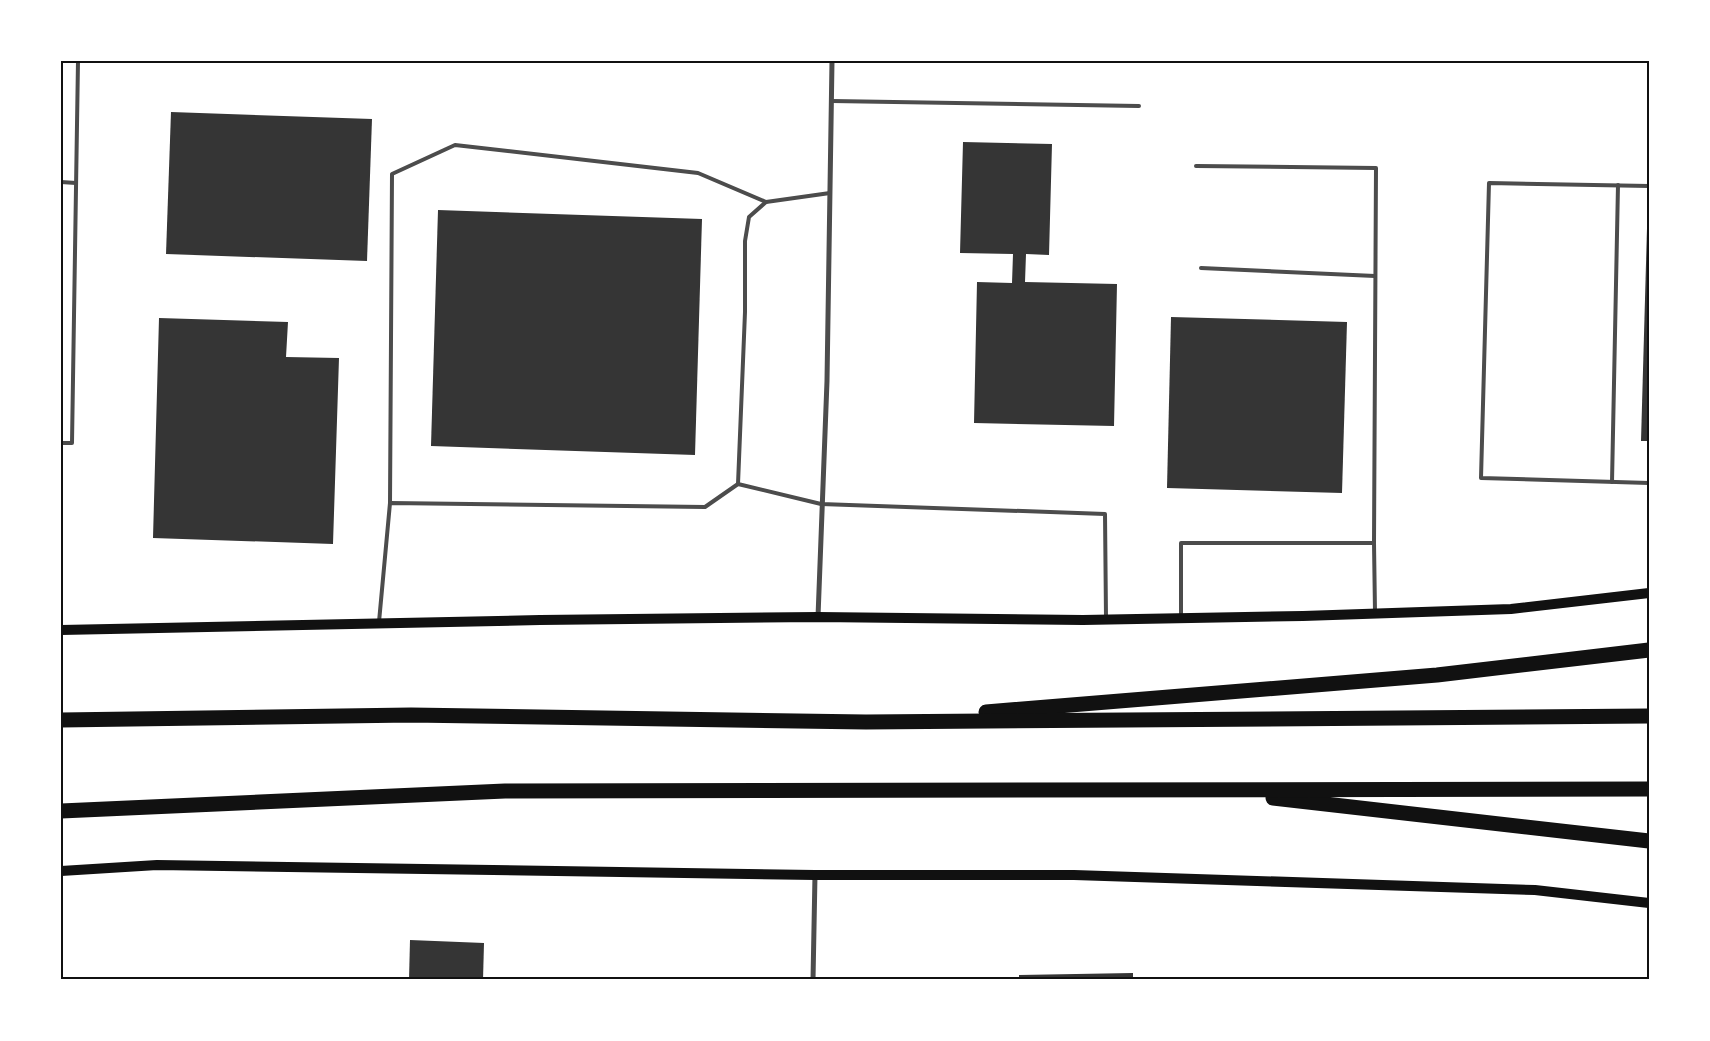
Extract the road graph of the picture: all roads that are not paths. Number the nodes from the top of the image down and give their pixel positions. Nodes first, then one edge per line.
1 (78, 61) edge
2 (832, 61) edge
3 (832, 100) junction
4 (1140, 106) dead end
5 (1196, 166) dead end
6 (61, 182) edge
7 (76, 182) junction
8 (1618, 186) junction
9 (1649, 186) edge
10 (830, 193) junction
11 (766, 202) junction
12 (1201, 268) dead end
13 (1375, 276) junction
14 (61, 443) edge
15 (1612, 482) junction
16 (1649, 483) edge
17 (738, 484) junction
18 (390, 503) junction
19 (821, 504) junction
20 (1374, 543) junction
21 (1649, 593) edge
22 (1375, 612) junction
23 (818, 617) junction
24 (1181, 618) junction
25 (1106, 620) junction
26 (379, 624) junction
27 (61, 630) edge
28 (1649, 650) edge
29 (1649, 716) edge
30 (61, 720) edge
31 (866, 722) junction
32 (1649, 789) edge
33 (1207, 790) junction
34 (61, 811) edge
35 (1649, 841) edge
36 (61, 872) edge
37 (816, 875) junction
38 (1649, 903) edge
39 (813, 980) edge

1 - 7 lane
2 - 3 street
3 - 4 lane
3 - 10 street
5 - 13 lane
6 - 7 lane
7 - 14 lane
8 - 9 lane
8 - 15 lane
8 - 15 lane
10 - 11 lane
10 - 19 street
11 - 17 lane
11 - 18 lane
12 - 13 lane
13 - 20 lane
15 - 16 lane
17 - 18 lane
17 - 19 lane
18 - 26 lane
19 - 23 street
19 - 25 lane
20 - 22 lane
20 - 24 lane
21 - 22 main road
22 - 24 main road
23 - 25 main road
23 - 26 main road
24 - 25 main road
26 - 27 main road
28 - 31 highway
29 - 31 highway
30 - 31 highway
32 - 33 highway
33 - 34 highway
33 - 35 highway
36 - 37 main road
37 - 38 main road
37 - 39 street

